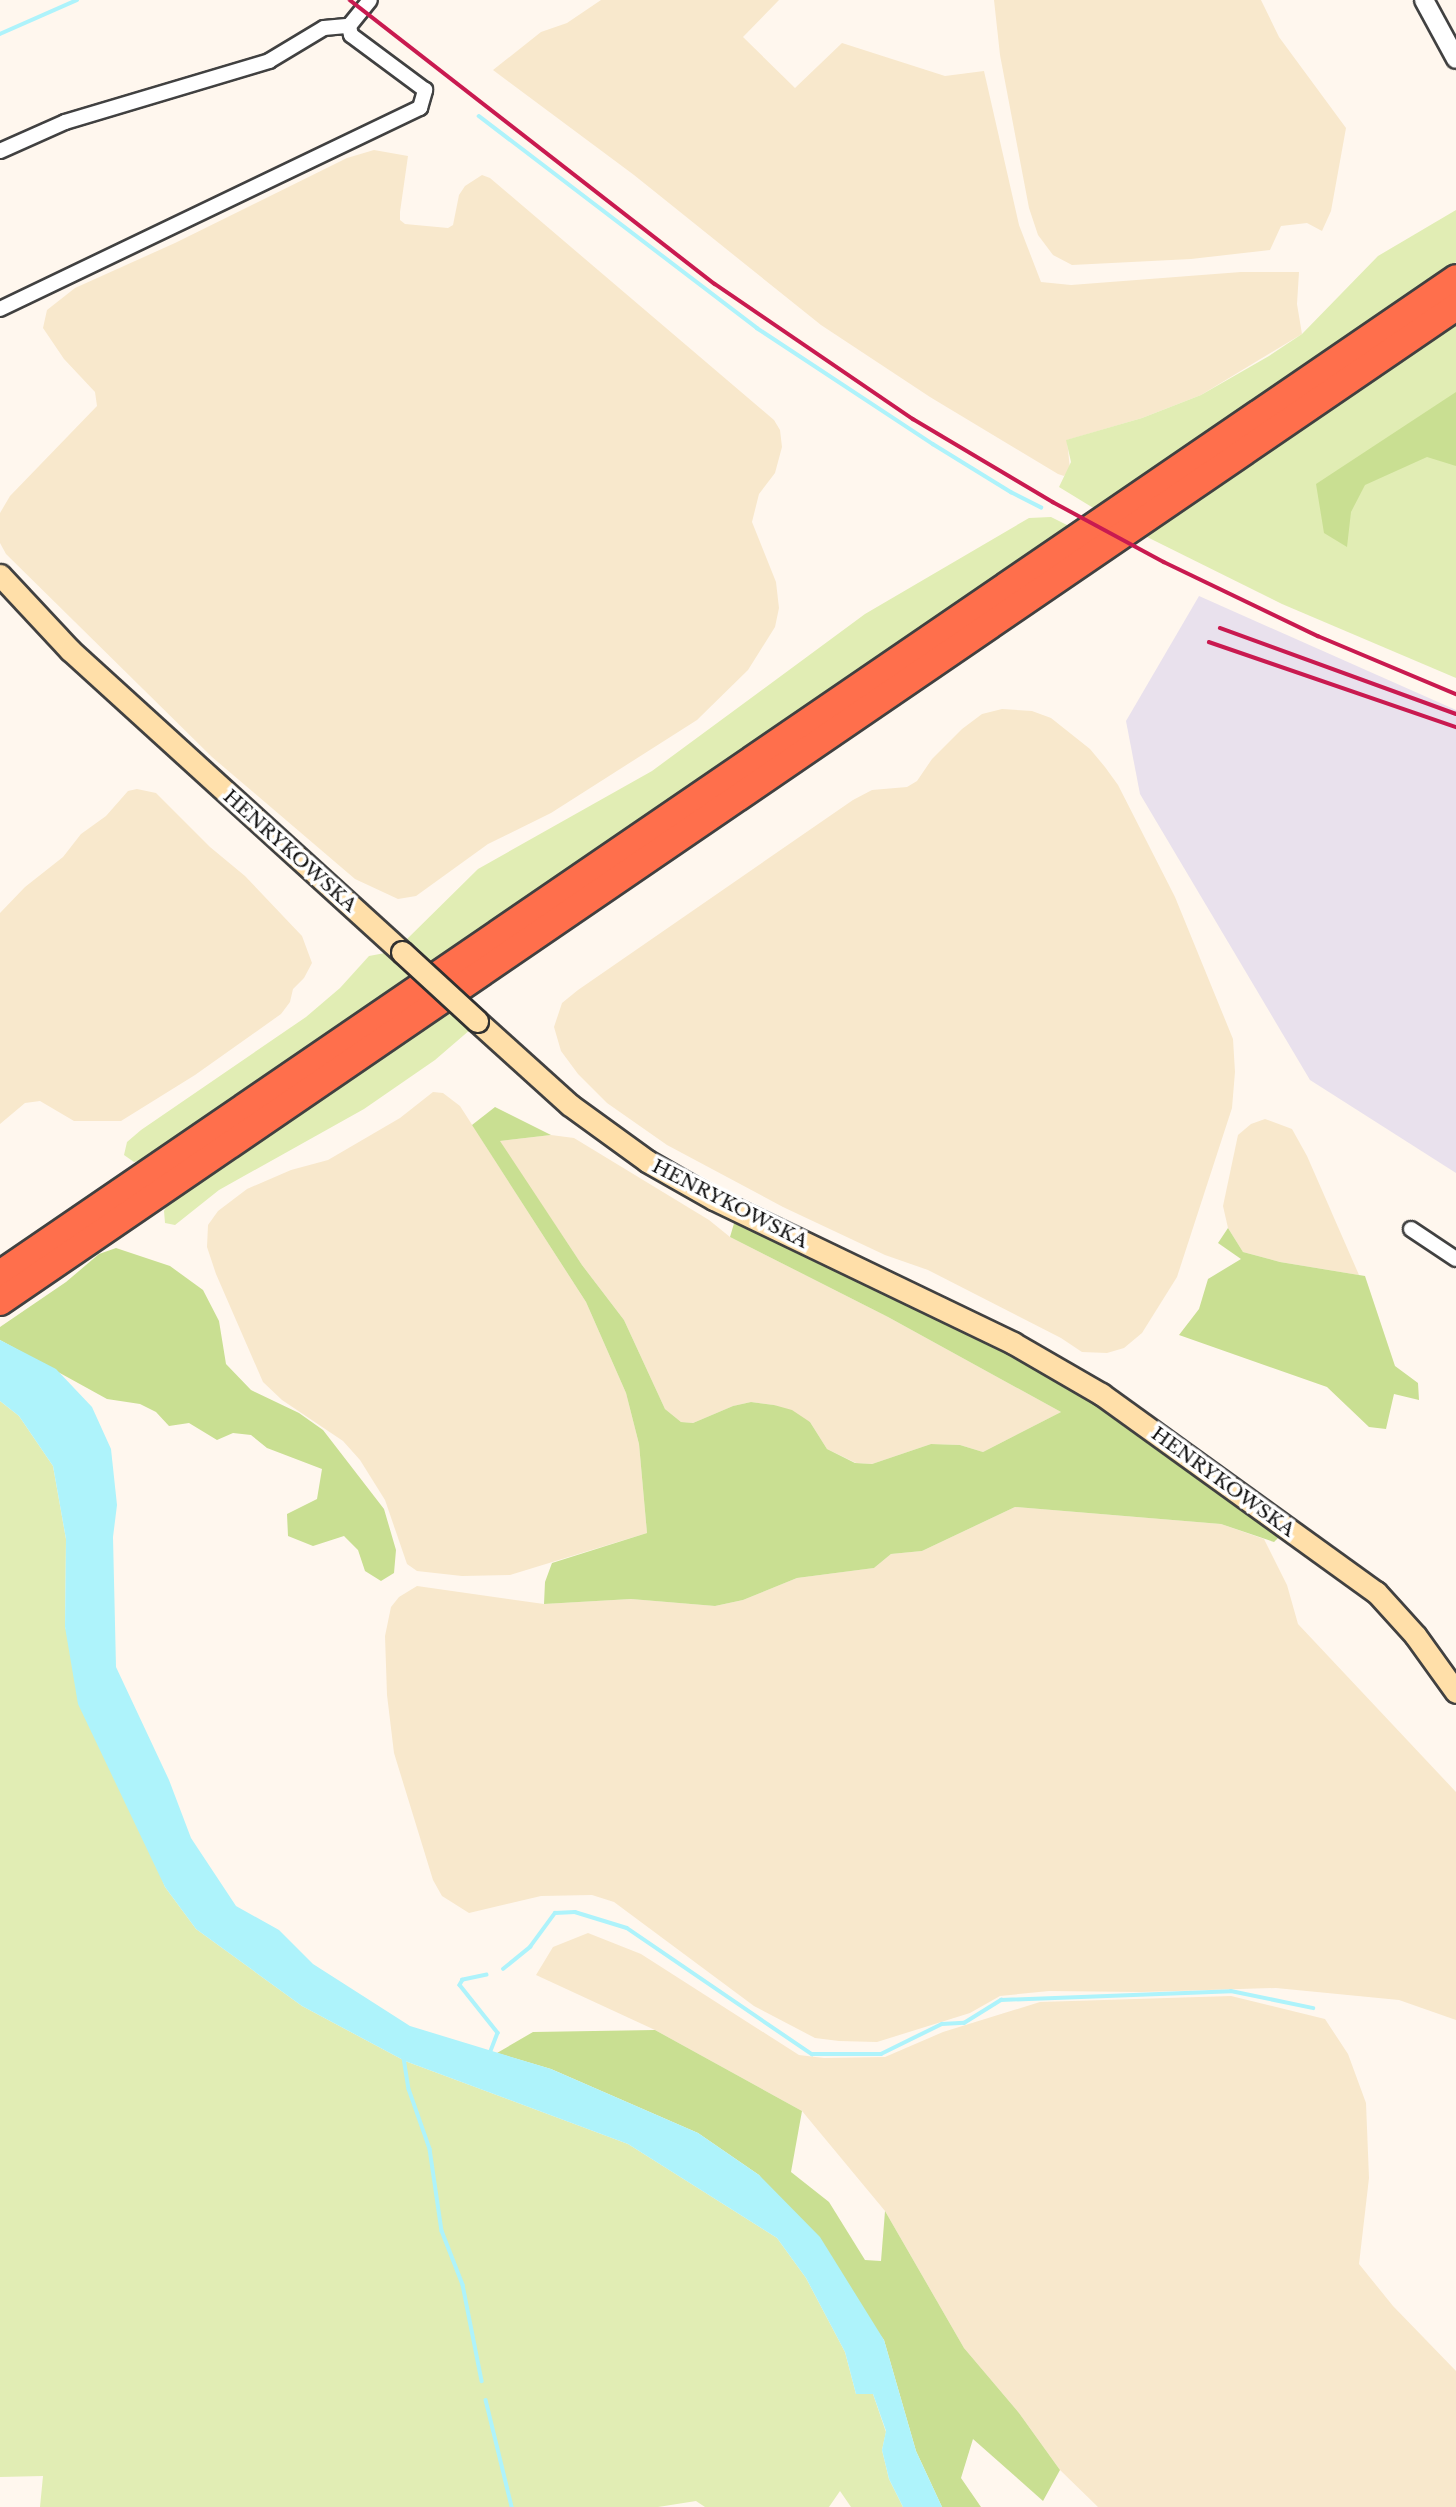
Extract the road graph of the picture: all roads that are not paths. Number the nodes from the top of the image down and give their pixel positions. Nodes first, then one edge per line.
1 (370, 0) edge
2 (1424, 0) edge
3 (349, 26) junction
4 (1456, 59) edge
5 (0, 151) edge
6 (1456, 278) edge
7 (1456, 307) edge
8 (0, 309) edge
9 (0, 575) edge
10 (1411, 1229) dead end
11 (1456, 1259) edge
12 (35, 1263) junction
13 (0, 1274) edge
14 (0, 1302) edge
15 (1456, 1692) edge

1 - 3 street
2 - 4 street
3 - 5 street
3 - 8 street
6 - 12 highway
7 - 12 highway
9 - 15 main road, HENRYKOWSKA, bridge
10 - 11 street
12 - 13 highway
12 - 14 highway

